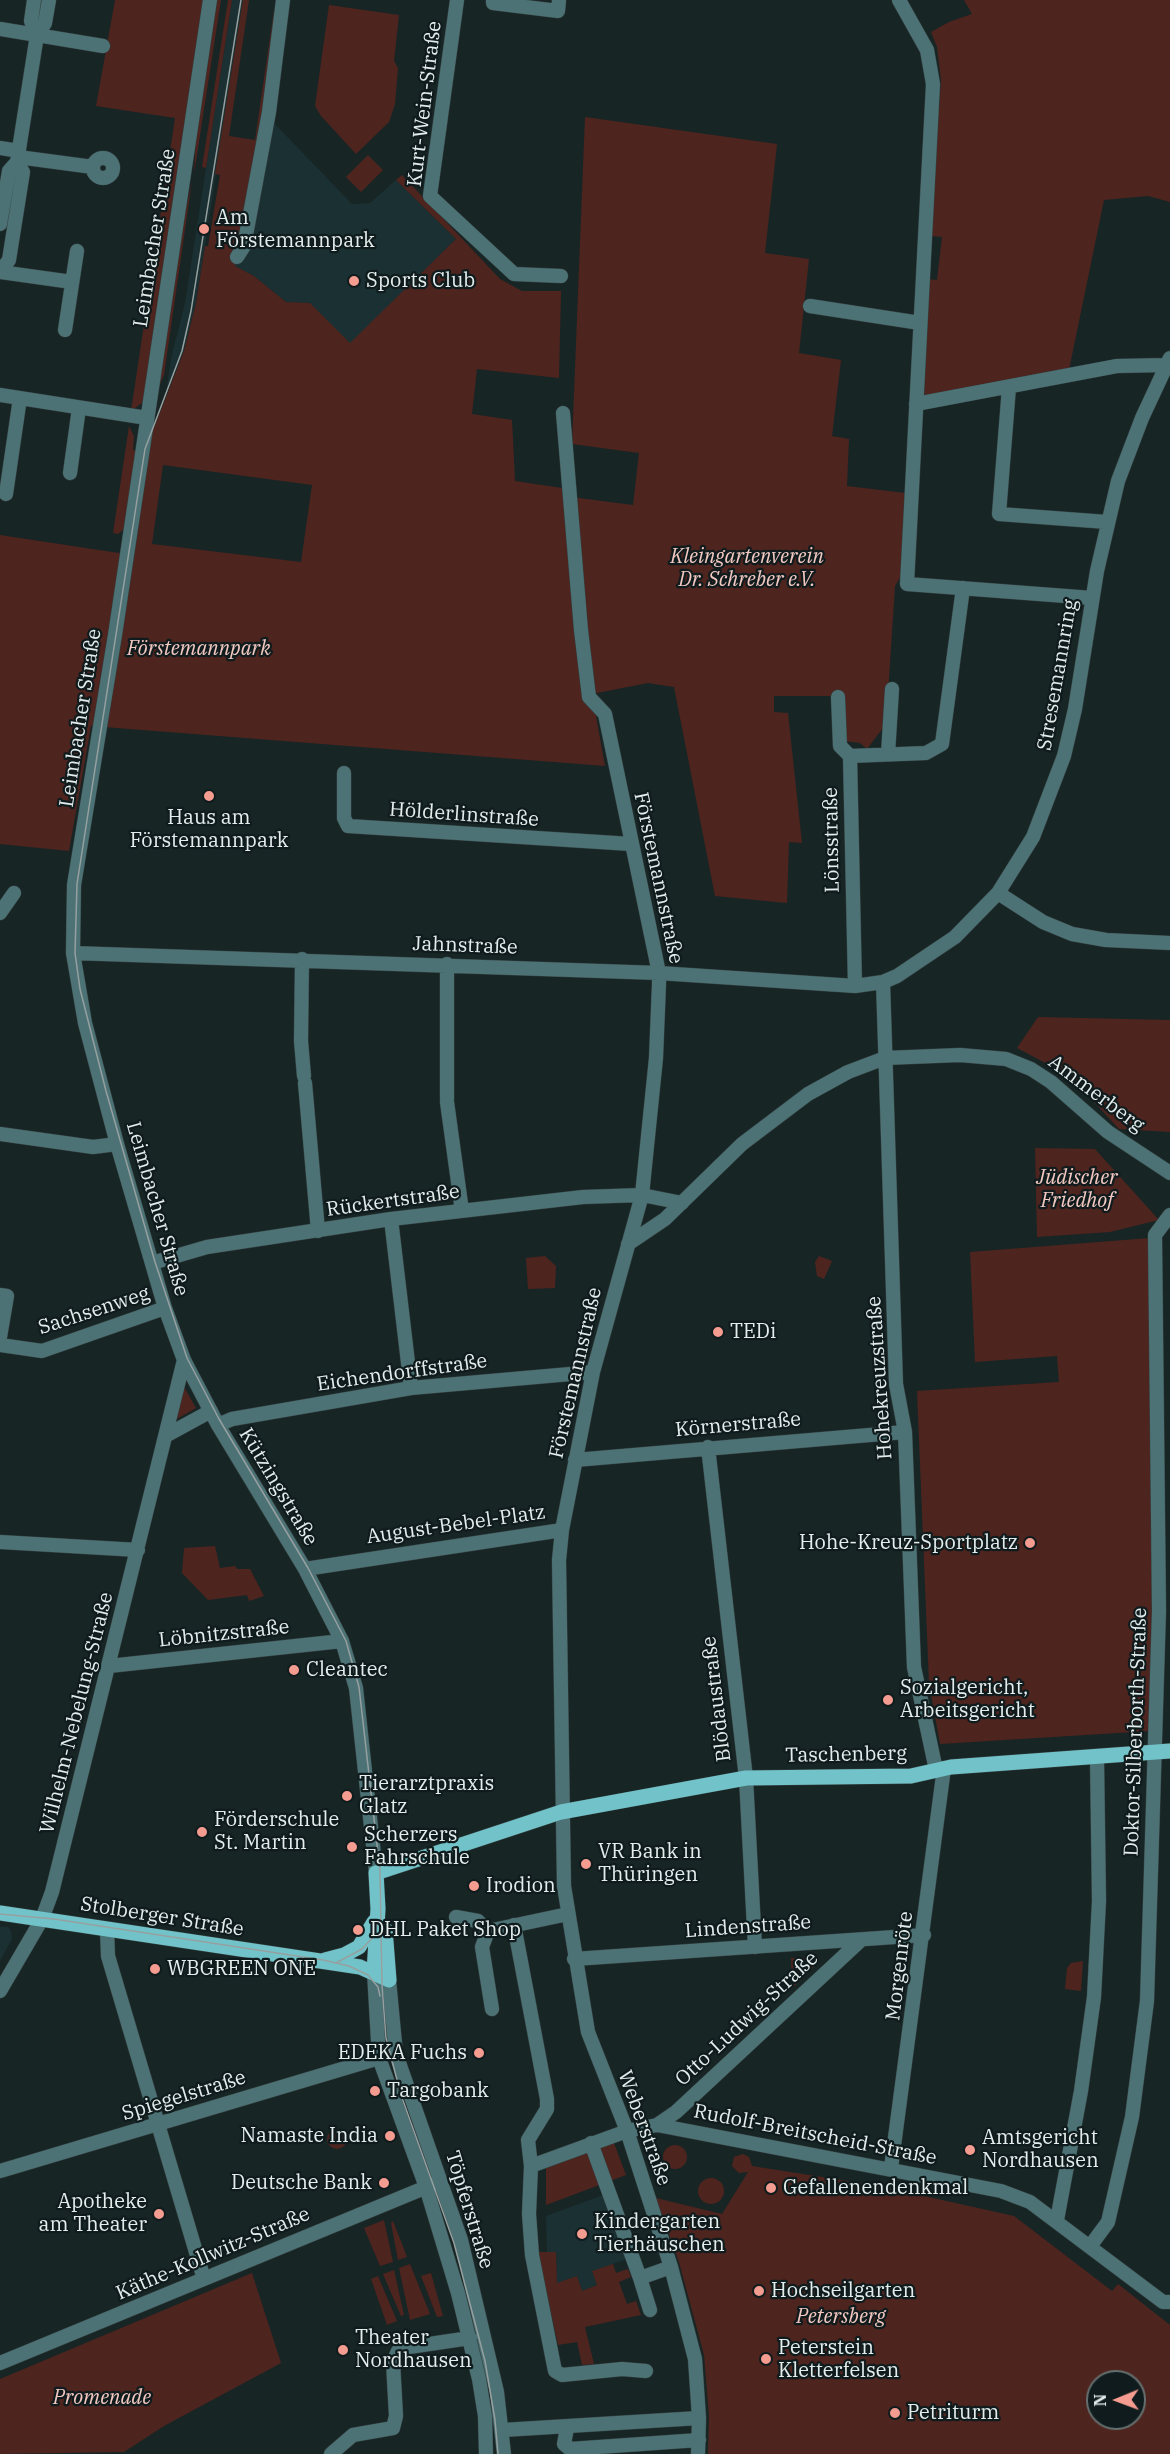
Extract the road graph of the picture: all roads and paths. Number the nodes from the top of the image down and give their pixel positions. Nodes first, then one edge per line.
1 (34, 0) edge
2 (49, 0) edge
3 (210, 0) edge
4 (283, 0) edge
5 (457, 0) edge
6 (493, 0) edge
7 (559, 0) edge
8 (899, 0) edge
9 (0, 29) edge
10 (37, 35) junction
11 (103, 46) dead end
12 (0, 148) edge
13 (18, 157) junction
14 (93, 167) dead end
15 (0, 224) edge
16 (77, 251) dead end
17 (237, 257) dead end
18 (0, 272) edge
19 (561, 276) dead end
20 (72, 282) junction
21 (810, 306) dead end
22 (920, 322) junction
23 (64, 330) dead end
24 (1168, 362) edge
25 (1008, 387) junction
26 (0, 395) edge
27 (20, 398) junction
28 (916, 404) junction
29 (79, 408) junction
30 (563, 414) dead end
31 (147, 418) junction
32 (70, 474) dead end
33 (6, 494) dead end
34 (1107, 522) junction
35 (963, 588) junction
36 (1092, 598) junction
37 (892, 688) dead end
38 (838, 697) dead end
39 (888, 754) junction
40 (850, 756) junction
41 (344, 773) dead end
42 (631, 844) junction
43 (998, 893) junction
44 (14, 894) dead end
45 (0, 912) edge
46 (1170, 943) edge
47 (73, 953) junction
48 (302, 959) junction
49 (447, 964) junction
50 (659, 973) junction
51 (883, 982) junction
52 (855, 986) junction
53 (885, 1058) junction
54 (0, 1134) edge
55 (117, 1144) junction
56 (1170, 1173) edge
57 (642, 1195) junction
58 (682, 1203) junction
59 (462, 1211) junction
60 (1170, 1215) edge
61 (391, 1220) junction
62 (318, 1231) junction
63 (628, 1244) junction
64 (152, 1263) junction
65 (0, 1295) edge
66 (165, 1308) junction
67 (0, 1337) edge
68 (0, 1346) edge
69 (184, 1360) junction
70 (592, 1372) junction
71 (411, 1388) junction
72 (211, 1411) junction
73 (219, 1425) junction
74 (905, 1432) junction
75 (167, 1435) junction
76 (708, 1447) junction
77 (575, 1460) junction
78 (562, 1530) junction
79 (0, 1542) edge
80 (138, 1550) junction
81 (305, 1569) junction
82 (1165, 1611) edge
83 (342, 1641) junction
84 (109, 1666) junction
85 (1163, 1752) edge
86 (1097, 1757) junction
87 (940, 1769) junction
88 (746, 1778) junction
89 (561, 1812) junction
90 (376, 1873) junction
91 (378, 1910) junction
92 (0, 1913) edge
93 (568, 1914) junction
94 (456, 1917) dead end
95 (42, 1919) junction
96 (514, 1925) junction
97 (107, 1930) junction
98 (488, 1930) junction
99 (924, 1935) junction
100 (861, 1940) junction
101 (756, 1947) junction
102 (574, 1959) junction
103 (317, 1962) junction
104 (374, 1972) junction
105 (389, 1980) junction
106 (0, 1991) edge
107 (492, 2009) dead end
108 (379, 2058) junction
109 (159, 2124) junction
110 (657, 2125) junction
111 (627, 2132) junction
112 (591, 2143) junction
113 (531, 2166) junction
114 (891, 2168) junction
115 (0, 2171) edge
116 (442, 2181) junction
117 (426, 2187) junction
118 (1057, 2220) junction
119 (1091, 2245) junction
120 (671, 2267) junction
121 (640, 2278) junction
122 (204, 2279) junction
123 (1170, 2302) edge
124 (650, 2310) dead end
125 (470, 2338) junction
126 (0, 2363) edge
127 (646, 2371) dead end
128 (699, 2418) junction
129 (567, 2428) junction
130 (503, 2430) junction
131 (698, 2447) edge
132 (331, 2454) edge
133 (486, 2454) edge
134 (504, 2454) edge

1 - 10 street
2 - 10 street
3 - 31 street, Leimbacher Straße
4 - 17 street
5 - 19 street, Kurt-Wein-Straße
6 - 7 street
8 - 22 street
9 - 10 street
10 - 11 street
10 - 13 street
12 - 13 street
13 - 14 street
13 - 15 street
13 - 18 street
16 - 20 street
18 - 20 street
20 - 23 street
21 - 22 street
22 - 28 street
24 - 25 street
24 - 34 street, Stresemannring
25 - 28 street
25 - 34 street
26 - 27 street
27 - 29 street
27 - 33 street
28 - 35 street
29 - 31 street
29 - 32 street
30 - 42 street, Förstemannstraße
31 - 47 street, Leimbacher Straße
34 - 36 street, Stresemannring
35 - 36 street
35 - 39 street
36 - 43 street, Stresemannring
37 - 39 street
38 - 40 street, Lönsstraße
39 - 40 street
40 - 52 street, Lönsstraße
41 - 42 street, Hölderlinstraße
42 - 50 street, Förstemannstraße
43 - 46 street
43 - 51 street, Stresemannring
44 - 45 street
47 - 48 street, Jahnstraße
47 - 55 street, Leimbacher Straße
48 - 49 street, Jahnstraße
48 - 62 street
49 - 50 street, Jahnstraße
49 - 59 street
50 - 52 street, Jahnstraße
50 - 57 street, Förstemannstraße
51 - 52 street, Stresemannring
51 - 53 street, Hohekreuzstraße
53 - 56 street, Ammerberg
53 - 58 street, Ammerberg
53 - 74 street, Hohekreuzstraße
54 - 55 street
55 - 64 street, Leimbacher Straße
57 - 58 street, Rückertstraße
57 - 59 street, Rückertstraße
57 - 63 street, Förstemannstraße
58 - 63 street, Ammerberg
59 - 61 street, Rückertstraße
60 - 82 street, Doktor-Silberborth-Straße
61 - 62 street, Rückertstraße
61 - 71 street
62 - 64 street, Rückertstraße
63 - 70 street, Förstemannstraße
64 - 66 street, Leimbacher Straße
65 - 67 street
66 - 68 street, Sachsenweg
66 - 69 street, Leimbacher Straße
69 - 72 street, Leimbacher Straße
69 - 75 street, Wilhelm-Nebelung-Straße
70 - 71 street, Eichendorffstraße
70 - 77 street, Förstemannstraße
71 - 73 street, Eichendorffstraße
72 - 73 street, Leimbacher Straße
72 - 75 street
73 - 81 street, Kützingstraße
74 - 76 street, Körnerstraße
74 - 87 street, Hohekreuzstraße
75 - 80 street, Wilhelm-Nebelung-Straße
76 - 77 street, Körnerstraße
76 - 88 street, Blödaustraße
77 - 78 street, Förstemannstraße
78 - 81 street, August-Bebel-Platz
78 - 89 street, August-Bebel-Platz
79 - 80 street
80 - 84 street, Wilhelm-Nebelung-Straße
81 - 83 street
82 - 85 street, Doktor-Silberborth-Straße
83 - 84 street, Löbnitzstraße
83 - 90 street
84 - 95 street, Wilhelm-Nebelung-Straße
85 - 86 main road, Taschenberg
85 - 119 street, Doktor-Silberborth-Straße
86 - 87 main road, Taschenberg
86 - 118 street, Doktor-Silberborth-Straße
87 - 88 main road, Taschenberg
87 - 99 street, Morgenröte
88 - 89 main road, Taschenberg
88 - 101 street, Blödaustraße
89 - 90 main road
89 - 93 street, Weberstraße
90 - 91 main road
91 - 103 main road, Stolberger Straße
91 - 104 main road
91 - 105 main road
92 - 95 main road, Stolberger Straße
93 - 96 street
93 - 102 street, Weberstraße
94 - 98 street
95 - 97 main road, Stolberger Straße
95 - 106 street, Wilhelm-Nebelung-Straße
96 - 98 street
96 - 113 street
97 - 103 main road, Stolberger Straße
97 - 109 street
98 - 107 street
99 - 100 street, Lindenstraße
99 - 114 street, Morgenröte
100 - 101 street, Lindenstraße
100 - 110 street, Otto-Ludwig-Straße
101 - 102 street, Lindenstraße
102 - 111 street, Weberstraße
103 - 104 main road, Stolberger Straße
104 - 105 main road, Stolberger Straße
104 - 108 street, Töpferstraße
105 - 116 street, Töpferstraße
108 - 109 street, Spiegelstraße
108 - 117 street, Töpferstraße
109 - 115 street, Spiegelstraße
109 - 122 street
110 - 111 street, Rudolf-Breitscheid-Straße
110 - 114 street, Rudolf-Breitscheid-Straße
111 - 112 street, Rudolf-Breitscheid-Straße
111 - 120 street, Weberstraße
112 - 113 street, Rudolf-Breitscheid-Straße
112 - 121 street
113 - 127 street
114 - 118 street, Rudolf-Breitscheid-Straße
116 - 117 street, Käthe-Kollwitz-Straße
116 - 130 street, Töpferstraße
117 - 122 street, Käthe-Kollwitz-Straße
117 - 125 street, Töpferstraße
118 - 119 street, Rudolf-Breitscheid-Straße
119 - 123 street, Rudolf-Breitscheid-Straße
120 - 121 street
120 - 128 street, Weberstraße
121 - 124 street
122 - 126 street, Käthe-Kollwitz-Straße
125 - 132 street
125 - 133 street, Töpferstraße
128 - 129 street
128 - 131 street, Weberstraße
129 - 130 street
129 - 131 street
130 - 134 street, Töpferstraße

